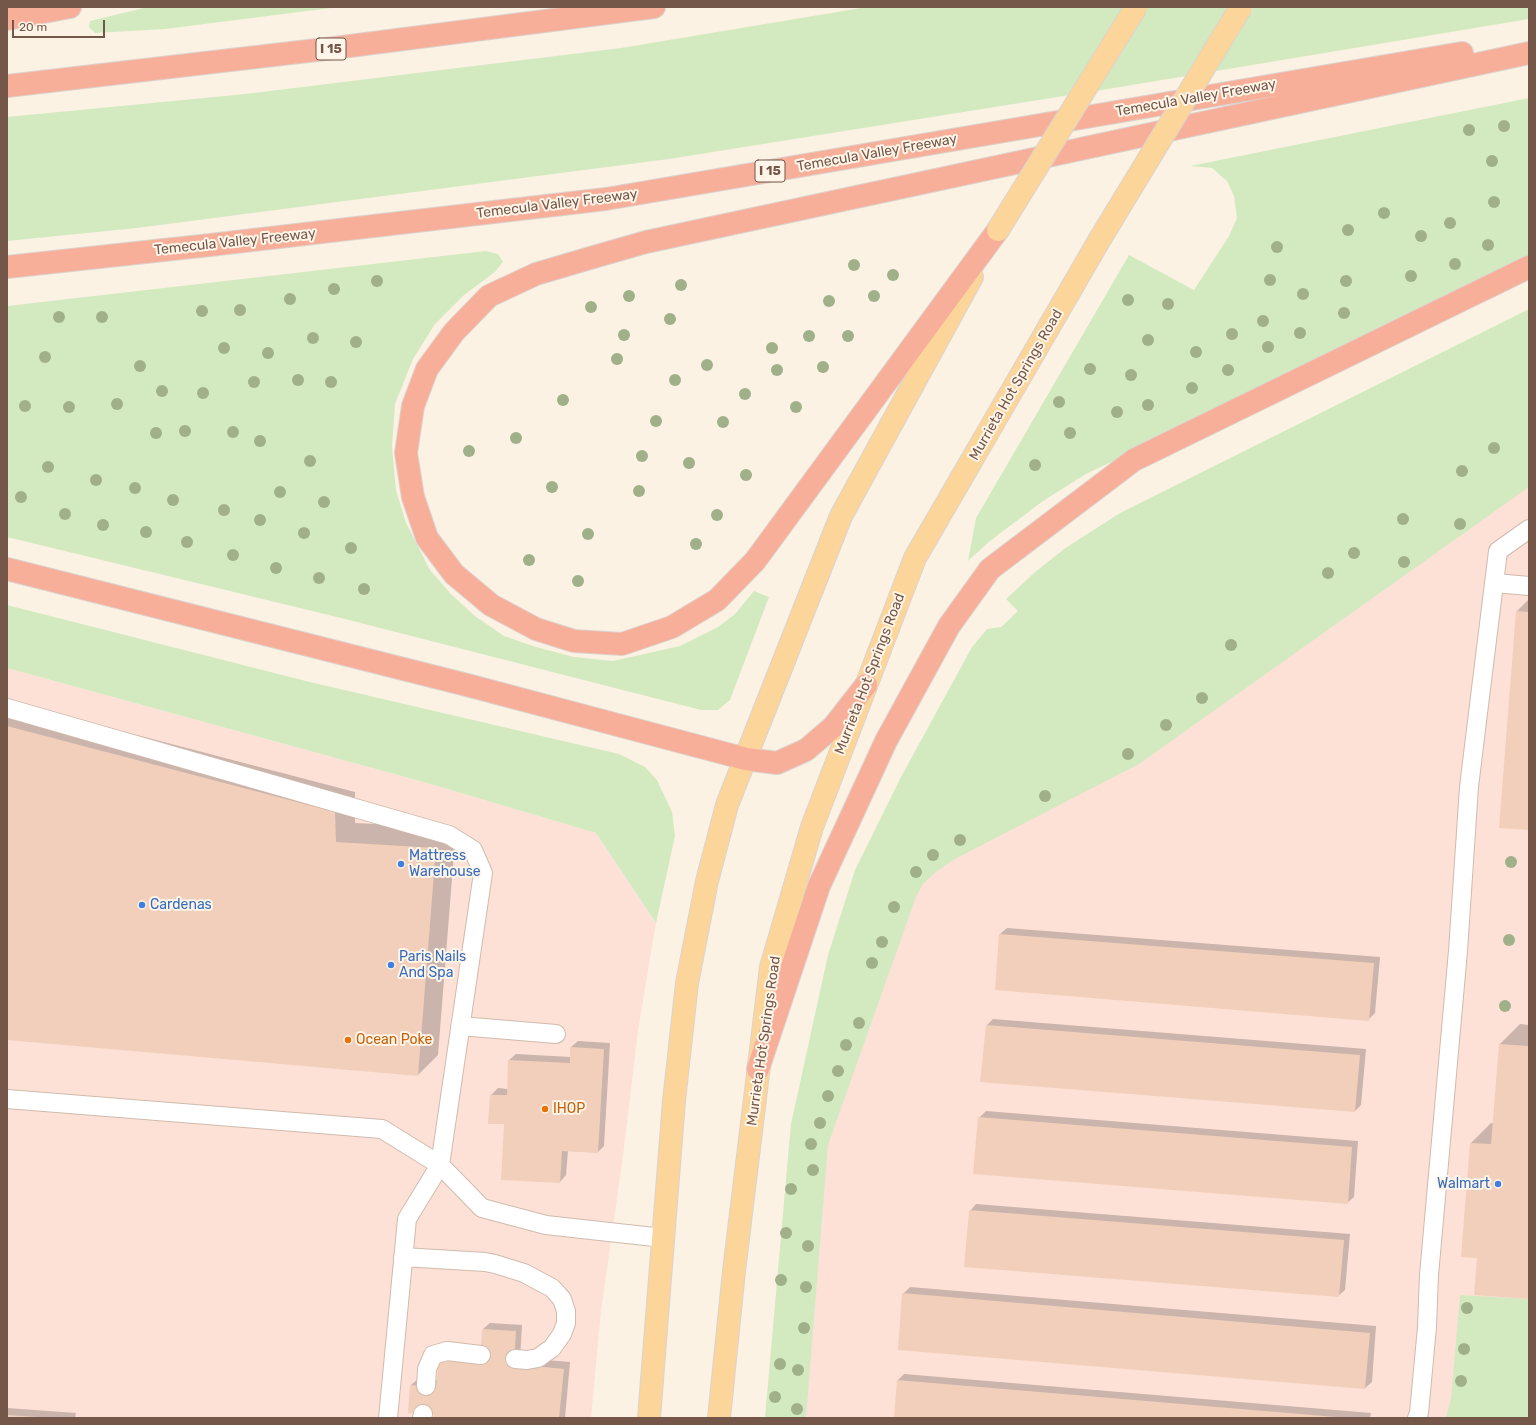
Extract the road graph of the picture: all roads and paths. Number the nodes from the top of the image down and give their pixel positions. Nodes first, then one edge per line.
1 (70, 7) edge
2 (654, 7) edge
3 (1136, 7) edge
4 (1241, 7) edge
5 (7, 19) edge
6 (1529, 42) edge
7 (1529, 53) edge
8 (7, 86) edge
9 (998, 230) junction
10 (7, 267) edge
11 (1529, 267) edge
12 (1529, 529) edge
13 (7, 569) edge
14 (1495, 583) junction
15 (1529, 586) edge
16 (866, 685) junction
17 (7, 708) edge
18 (746, 759) junction
19 (460, 1026) junction
20 (556, 1034) dead end
21 (758, 1069) junction
22 (7, 1099) edge
23 (440, 1165) junction
24 (663, 1238) junction
25 (403, 1257) junction
26 (481, 1355) dead end
27 (514, 1359) dead end
28 (426, 1386) dead end
29 (388, 1418) edge
30 (649, 1418) edge
31 (719, 1418) edge
32 (1417, 1418) edge

1 - 5 highway
2 - 8 highway, I 15
3 - 9 main road, bridge
4 - 16 main road, Murrieta Hot Springs Road, bridge
6 - 10 highway, Temecula Valley Freeway / I 15
7 - 9 highway
9 - 18 main road
11 - 21 highway
12 - 14 lane
13 - 18 highway
14 - 15 lane
14 - 32 lane
16 - 18 highway
16 - 21 main road, Murrieta Hot Springs Road
17 - 19 lane
18 - 24 main road
19 - 20 lane
19 - 23 lane
21 - 31 main road, Murrieta Hot Springs Road
22 - 23 lane
23 - 24 lane
23 - 25 lane
24 - 30 main road
25 - 27 lane
25 - 29 lane
26 - 28 lane

